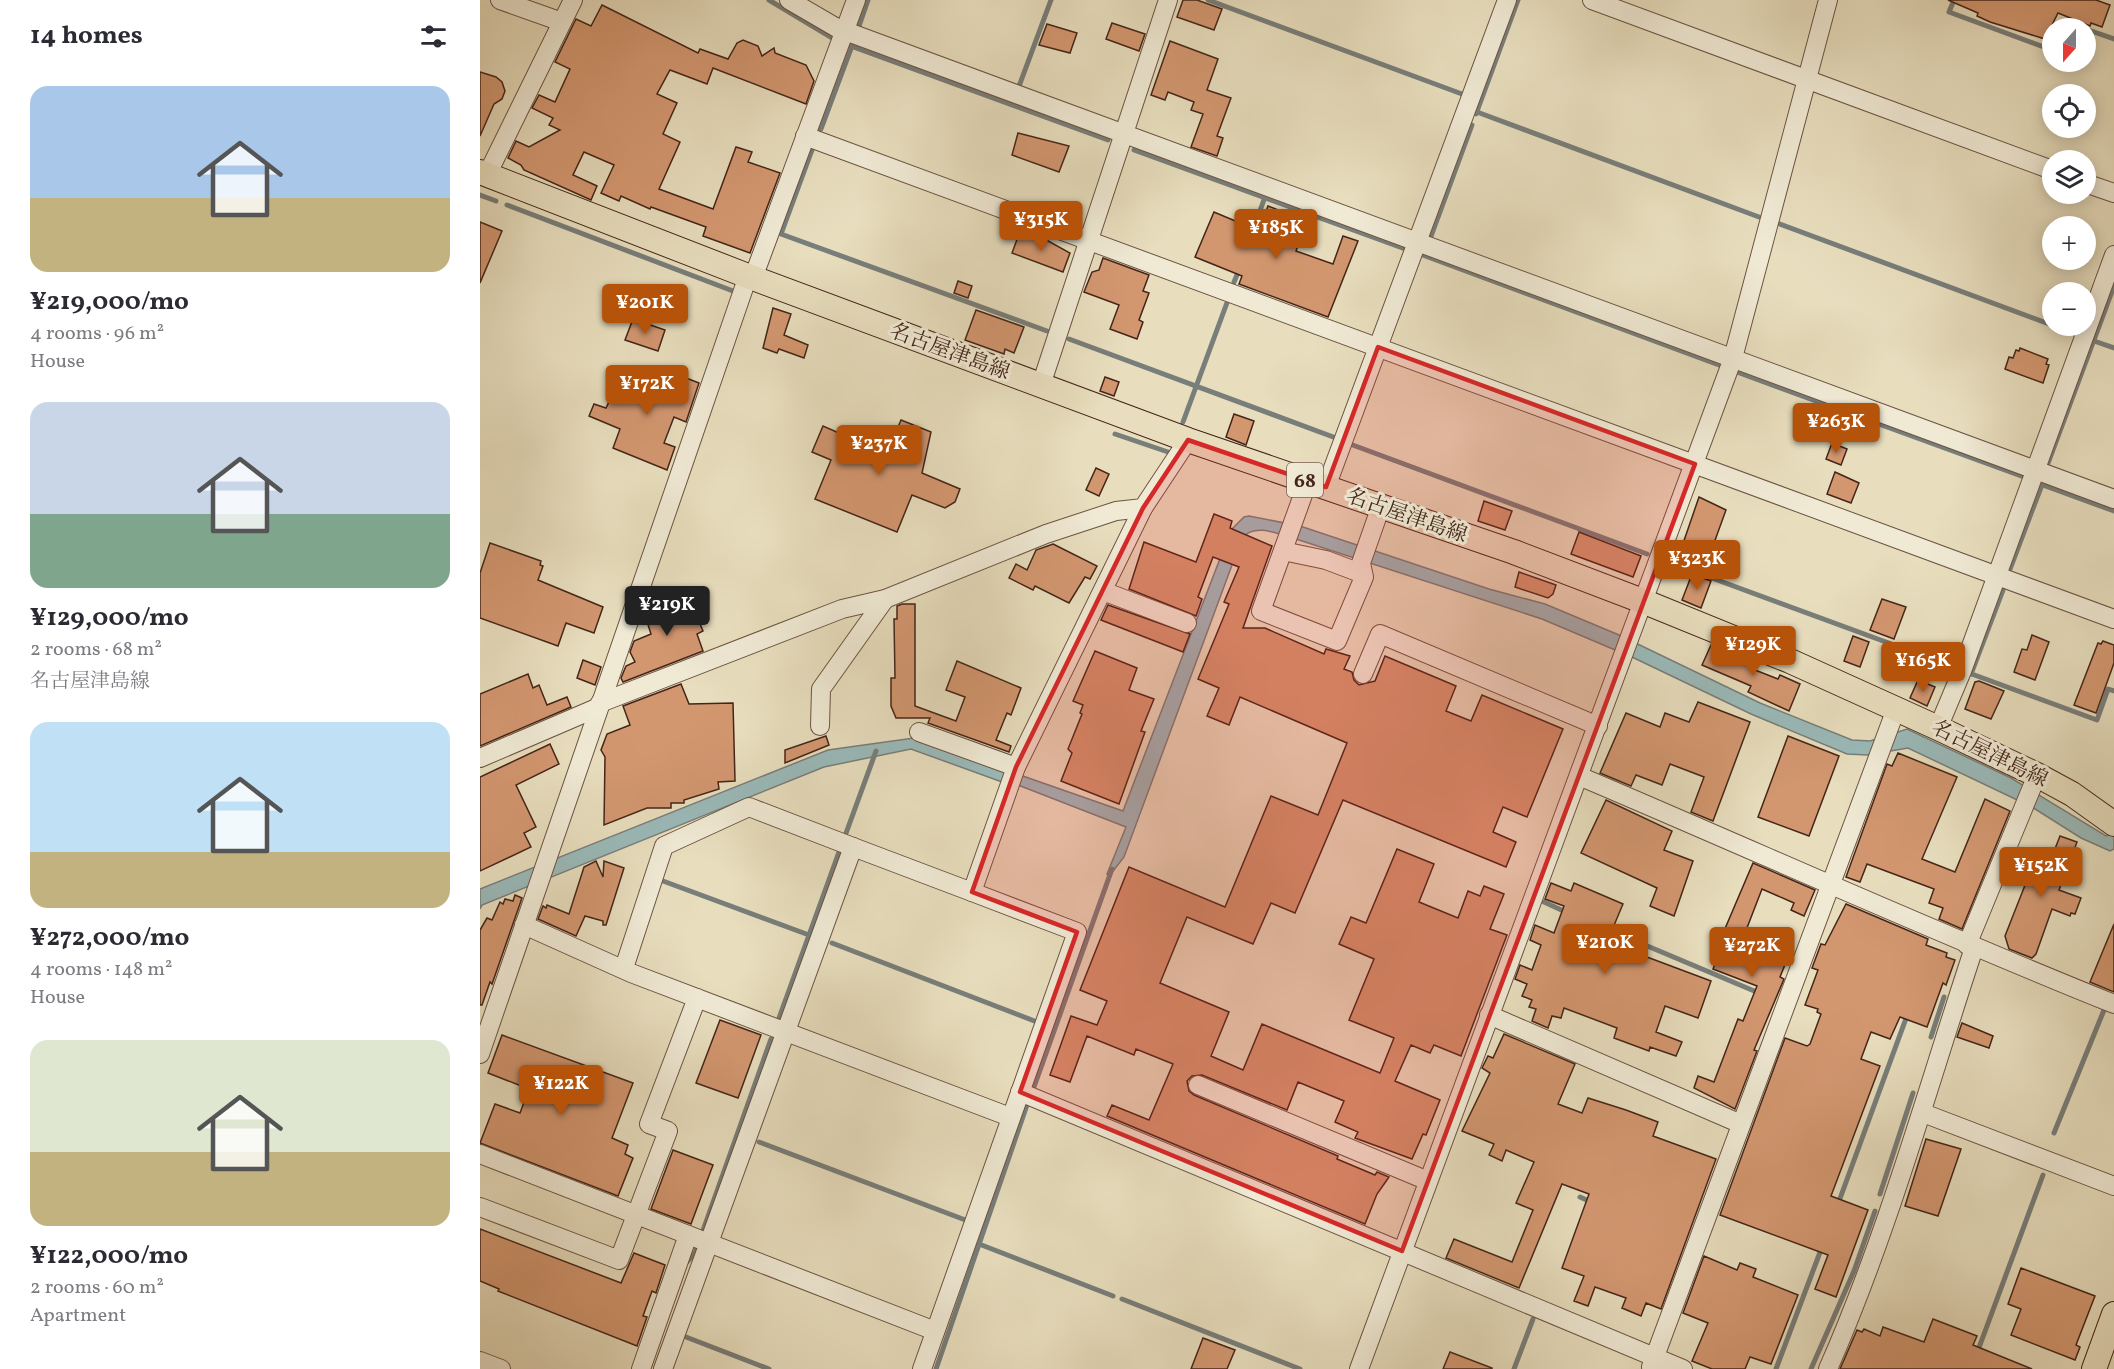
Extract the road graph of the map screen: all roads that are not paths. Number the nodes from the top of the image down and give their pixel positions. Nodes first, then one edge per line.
1 (500, 0) edge
2 (573, 0) edge
3 (789, 0) edge
4 (855, 0) edge
5 (1168, 0) edge
6 (1507, 0) edge
7 (1592, 0) edge
8 (1828, 0) edge
9 (562, 22) junction
10 (844, 31) junction
11 (1807, 79) junction
12 (1125, 134) junction
13 (805, 136) junction
14 (2042, 166) edge
15 (483, 173) edge
16 (2096, 187) edge
17 (2114, 193) edge
18 (1090, 241) junction
19 (1417, 242) junction
20 (2114, 255) edge
21 (750, 277) junction
22 (1378, 347) junction
23 (1733, 358) junction
24 (1041, 385) junction
25 (1188, 440) junction
26 (1695, 464) junction
27 (2035, 470) junction
28 (1317, 484) junction
29 (2114, 499) edge
30 (1381, 506) junction
31 (1143, 508) junction
32 (1285, 545) junction
33 (1362, 569) junction
34 (1996, 576) junction
35 (1103, 591) junction
36 (885, 599) junction
37 (1645, 602) junction
38 (2114, 619) edge
39 (1187, 623) dead end
40 (1363, 674) dead end
41 (600, 705) junction
42 (1896, 709) junction
43 (820, 726) dead end
44 (1598, 726) junction
45 (1938, 728) junction
46 (919, 732) dead end
47 (480, 758) edge
48 (1016, 768) junction
49 (1579, 776) junction
50 (2034, 781) junction
51 (2110, 817) edge
52 (853, 847) junction
53 (1830, 883) junction
54 (972, 892) junction
55 (524, 925) junction
56 (1971, 947) junction
57 (624, 968) junction
58 (697, 998) junction
59 (2114, 1004) edge
60 (1489, 1015) junction
61 (787, 1032) junction
62 (480, 1054) edge
63 (1198, 1085) dead end
64 (1020, 1092) junction
65 (1923, 1113) junction
66 (1010, 1117) junction
67 (1741, 1124) junction
68 (480, 1154) edge
69 (1428, 1181) junction
70 (2114, 1186) edge
71 (480, 1207) edge
72 (636, 1215) junction
73 (700, 1240) junction
74 (1402, 1251) junction
75 (2114, 1314) edge
76 (935, 1331) junction
77 (480, 1361) edge
78 (1653, 1363) edge
79 (501, 1369) edge
80 (641, 1369) edge
81 (663, 1369) edge
82 (922, 1369) edge
83 (1359, 1369) edge
84 (1683, 1369) edge
85 (1828, 1369) edge
86 (2094, 1369) edge

1 - 9 street
2 - 9 street
3 - 10 street
4 - 10 street
5 - 12 street
6 - 19 street
7 - 11 street
8 - 11 street
9 - 15 street
10 - 12 street
10 - 13 street
11 - 14 street
11 - 23 street
12 - 18 street
12 - 19 street
13 - 18 street
13 - 21 street
15 - 21 main road, 名古屋津島線 / 68
16 - 17 street
18 - 22 street
18 - 24 street
19 - 22 street
19 - 23 street
20 - 27 street
21 - 24 main road, 名古屋津島線 / 68
21 - 41 street
22 - 26 street
22 - 28 street
23 - 26 street
23 - 27 street
24 - 25 main road, 名古屋津島線 / 68
25 - 28 main road, 名古屋津島線 / 68
25 - 31 street
26 - 34 street
26 - 37 street
27 - 29 street
27 - 34 street
28 - 30 main road, 名古屋津島線 / 68
28 - 32 street
30 - 33 street
30 - 37 main road, 名古屋津島線 / 68
31 - 35 street
31 - 36 street
32 - 33 street
32 - 33 street
34 - 38 street
34 - 45 street
35 - 39 street
35 - 48 street
36 - 41 street
36 - 43 street
37 - 42 main road, 名古屋津島線 / 68
37 - 44 street
40 - 44 street
41 - 47 street
41 - 55 street
42 - 45 main road, 名古屋津島線 / 68
42 - 53 street
44 - 49 street
45 - 50 main road, 名古屋津島線 / 68
46 - 48 street
48 - 54 street
49 - 53 street
49 - 60 street
50 - 51 main road, 名古屋津島線 / 68
50 - 56 street
52 - 54 street
52 - 57 street
52 - 61 street
53 - 56 street
53 - 67 street
54 - 64 street
55 - 57 street
55 - 62 street
56 - 59 street
56 - 65 street
57 - 58 street
58 - 61 street
58 - 72 street
60 - 67 street
60 - 69 street
61 - 66 street
61 - 73 street
63 - 69 street
64 - 66 street
64 - 74 street
65 - 70 street
65 - 85 street
66 - 76 street
67 - 78 street
68 - 72 street
69 - 74 street
71 - 72 street
72 - 73 street
73 - 76 street
73 - 80 street
73 - 81 street
74 - 78 street
74 - 83 street
75 - 86 main road
76 - 82 street
77 - 79 street
78 - 84 street

